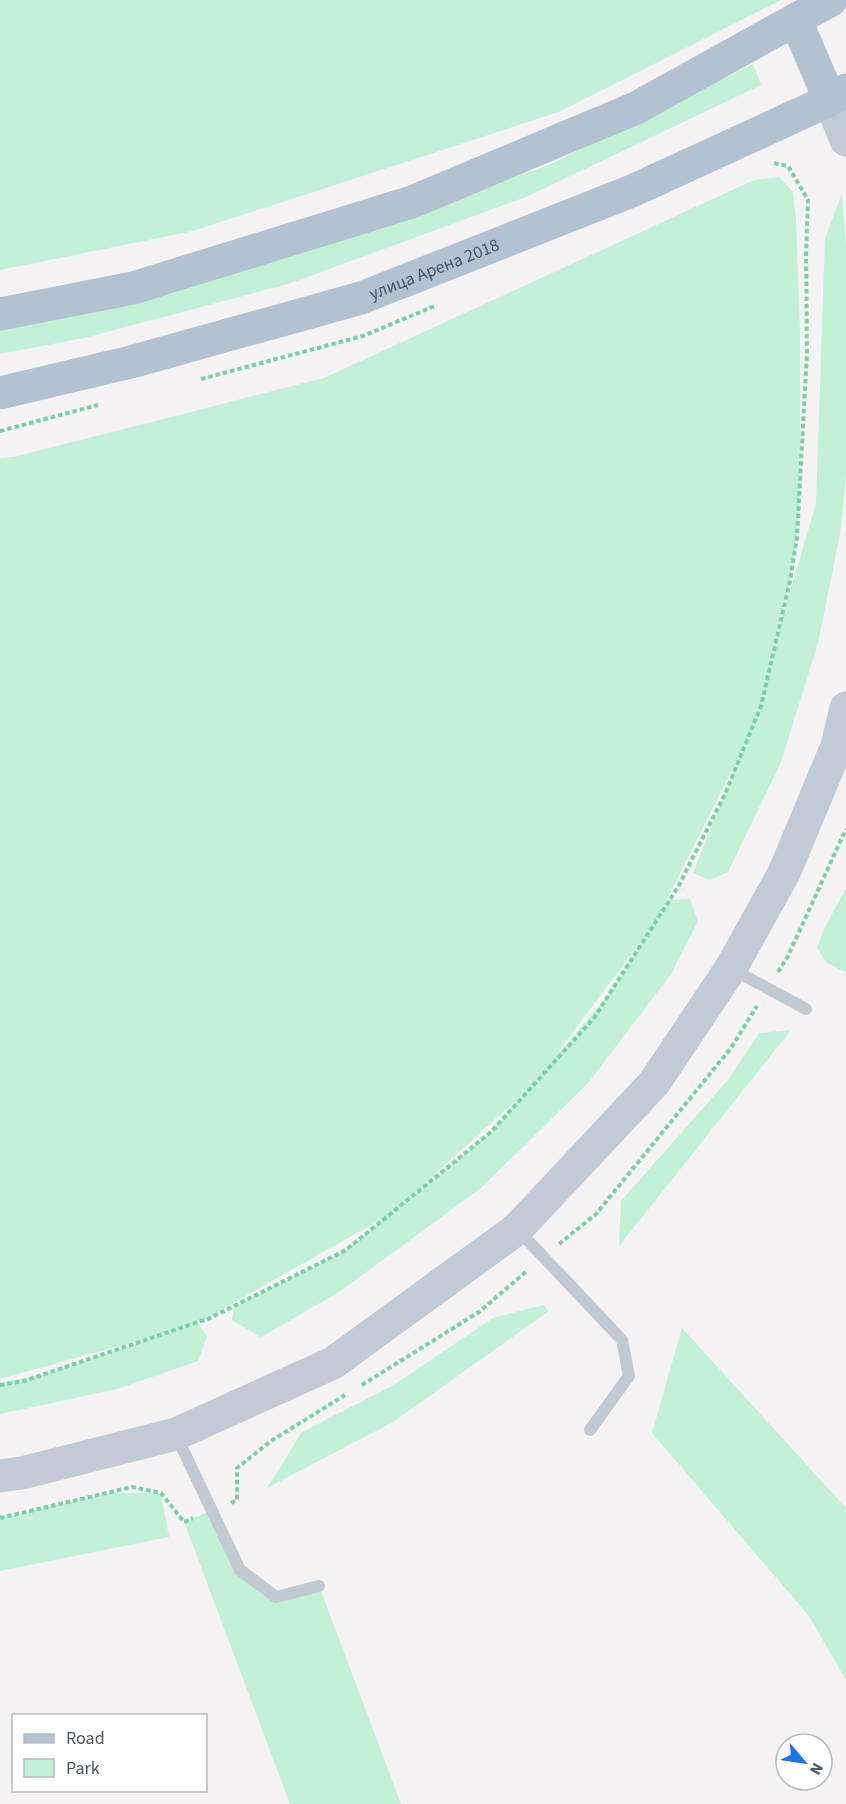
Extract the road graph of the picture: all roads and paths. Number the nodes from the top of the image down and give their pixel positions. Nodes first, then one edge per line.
1 (831, 0) edge
2 (796, 21) junction
3 (838, 95) edge
4 (846, 140) edge
5 (768, 162) dead end
6 (439, 305) dead end
7 (0, 314) edge
8 (193, 381) dead end
9 (0, 393) edge
10 (102, 405) dead end
11 (0, 431) edge
12 (846, 708) edge
13 (841, 747) edge
14 (731, 968) junction
15 (806, 1009) dead end
16 (518, 1229) junction
17 (0, 1385) edge
18 (590, 1430) dead end
19 (176, 1434) junction
20 (0, 1476) edge
21 (0, 1518) edge
22 (184, 1522) dead end
23 (319, 1586) dead end

1 - 2 main road
2 - 3 main road
2 - 7 main road
3 - 4 main road
3 - 9 main road, улица Арена 2018
5 - 17 path
6 - 8 path
10 - 11 path
12 - 13 main road
13 - 14 main road
14 - 15 lane
14 - 16 main road
16 - 18 lane
16 - 19 main road
19 - 20 main road
19 - 23 lane
21 - 22 path

